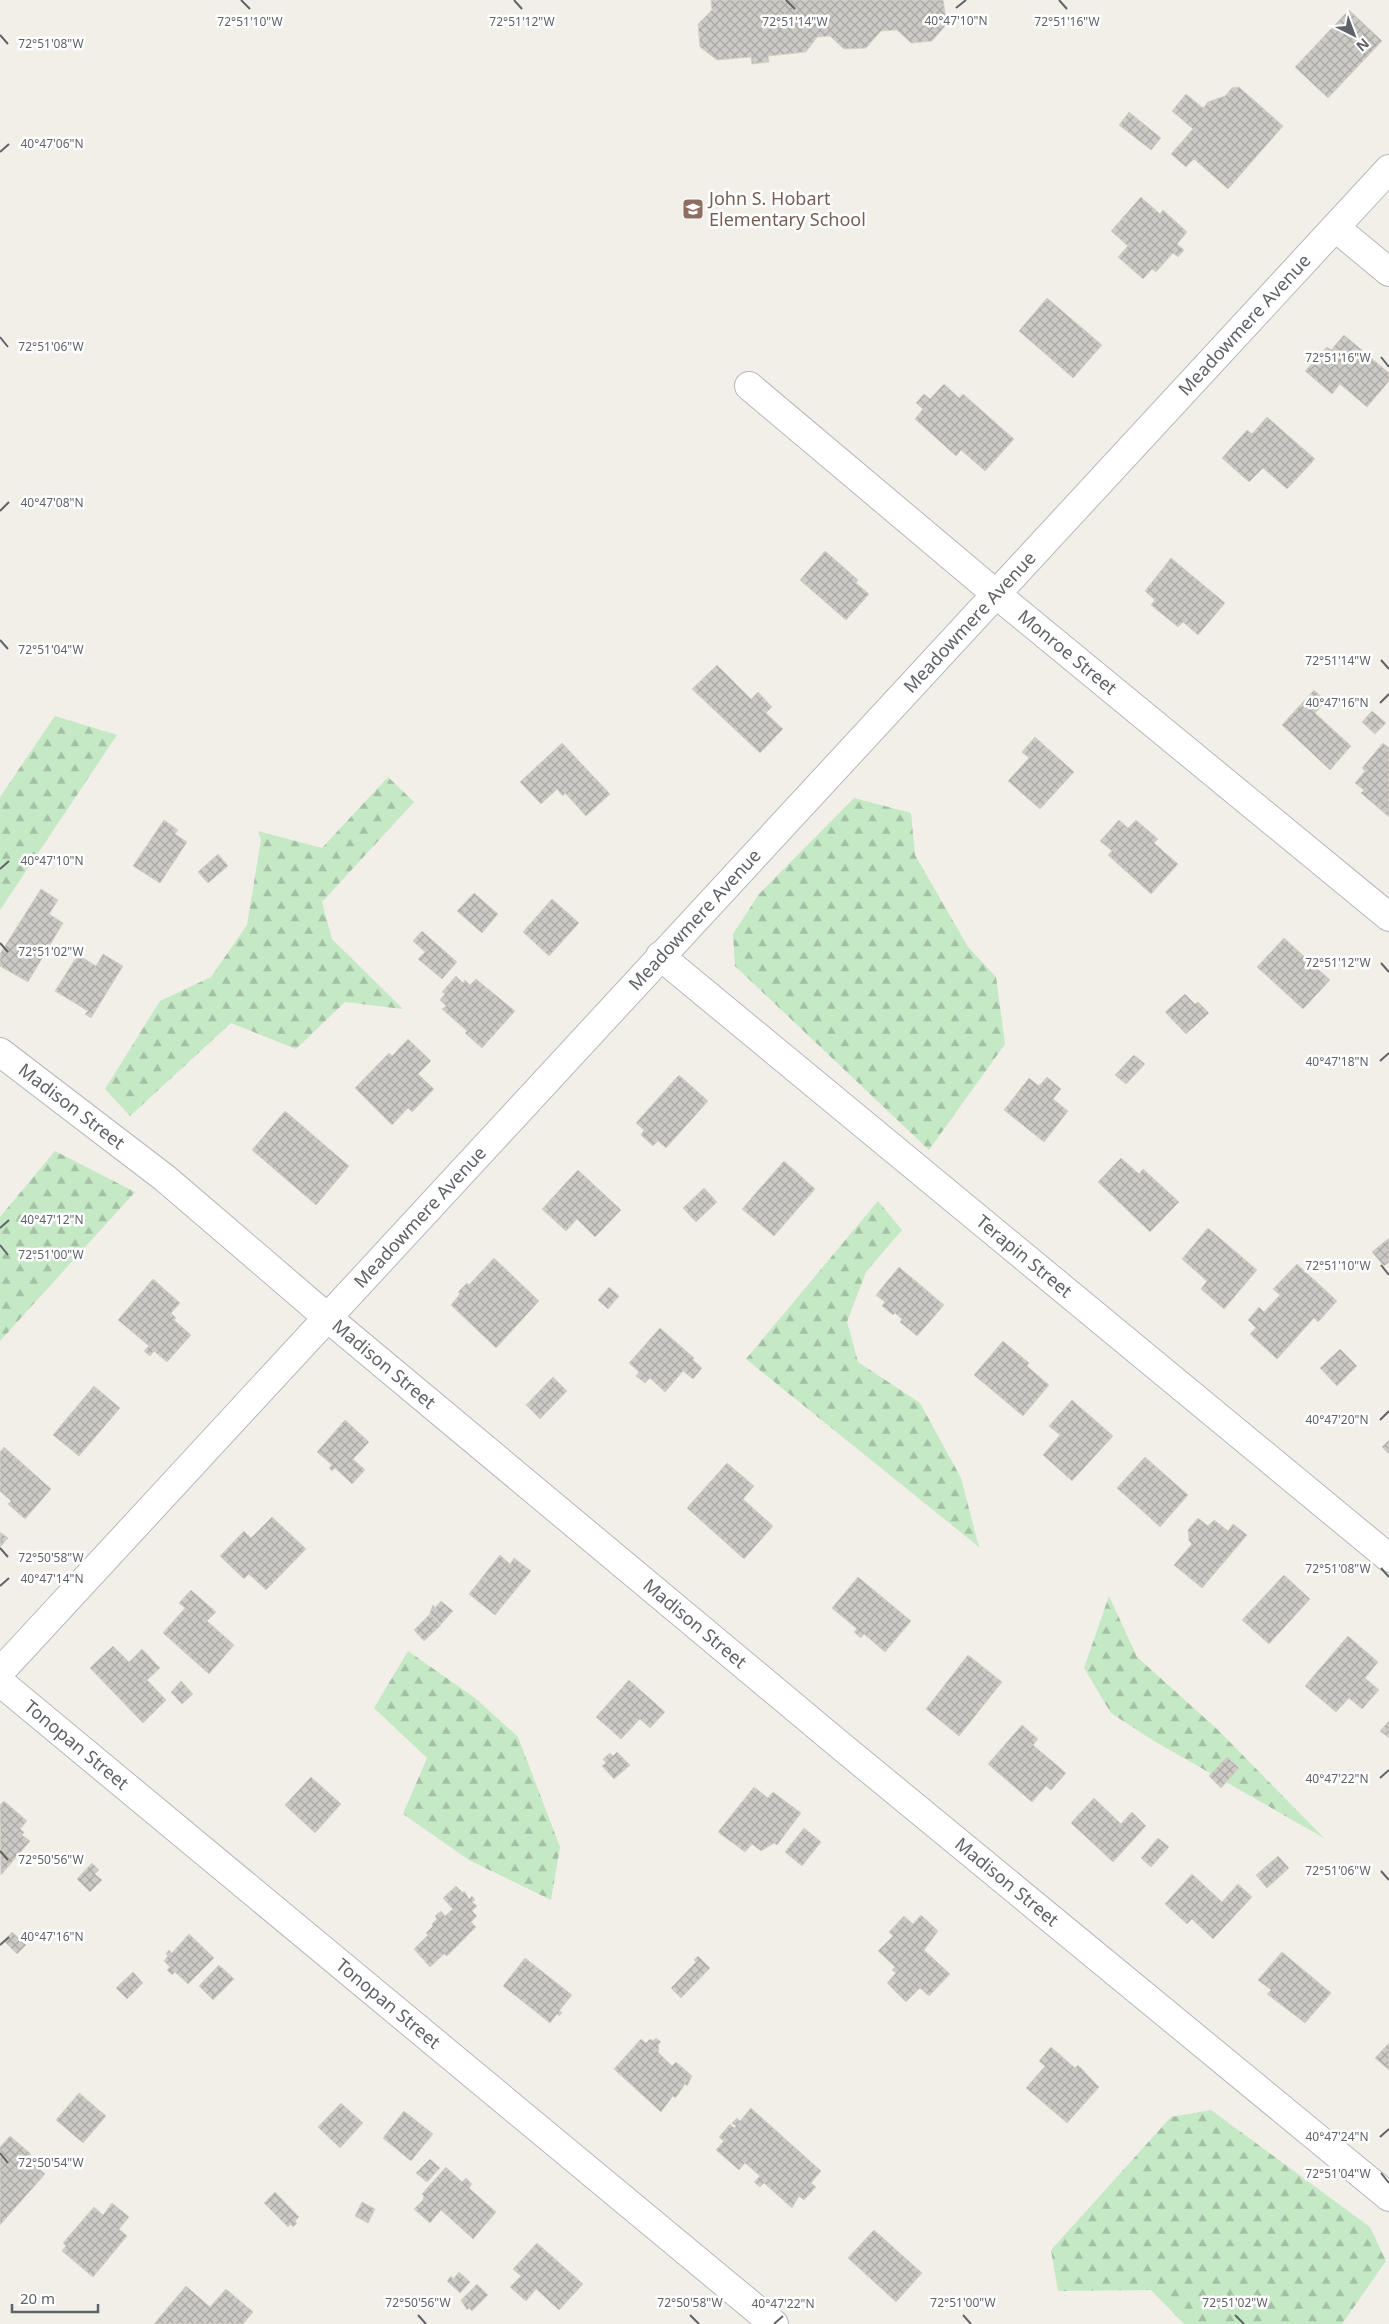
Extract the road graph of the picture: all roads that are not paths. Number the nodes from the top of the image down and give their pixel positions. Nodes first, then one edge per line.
1 (1389, 169) edge
2 (1336, 228) junction
3 (1389, 272) edge
4 (748, 386) dead end
5 (996, 594) junction
6 (1389, 917) edge
7 (660, 956) junction
8 (0, 1052) edge
9 (328, 1318) junction
10 (1389, 1558) edge
11 (0, 1672) edge
12 (0, 1682) edge
13 (1389, 2197) edge
14 (774, 2324) edge

1 - 2 street, Meadowmere Avenue
2 - 3 street
2 - 5 street, Meadowmere Avenue
4 - 5 street, Monroe Street
5 - 6 street, Monroe Street
5 - 7 street, Meadowmere Avenue
7 - 9 street, Meadowmere Avenue
7 - 10 street, Terapin Street
8 - 9 street, Madison Street
9 - 11 street, Meadowmere Avenue
9 - 13 street, Madison Street
12 - 14 street, Tonopan Street

